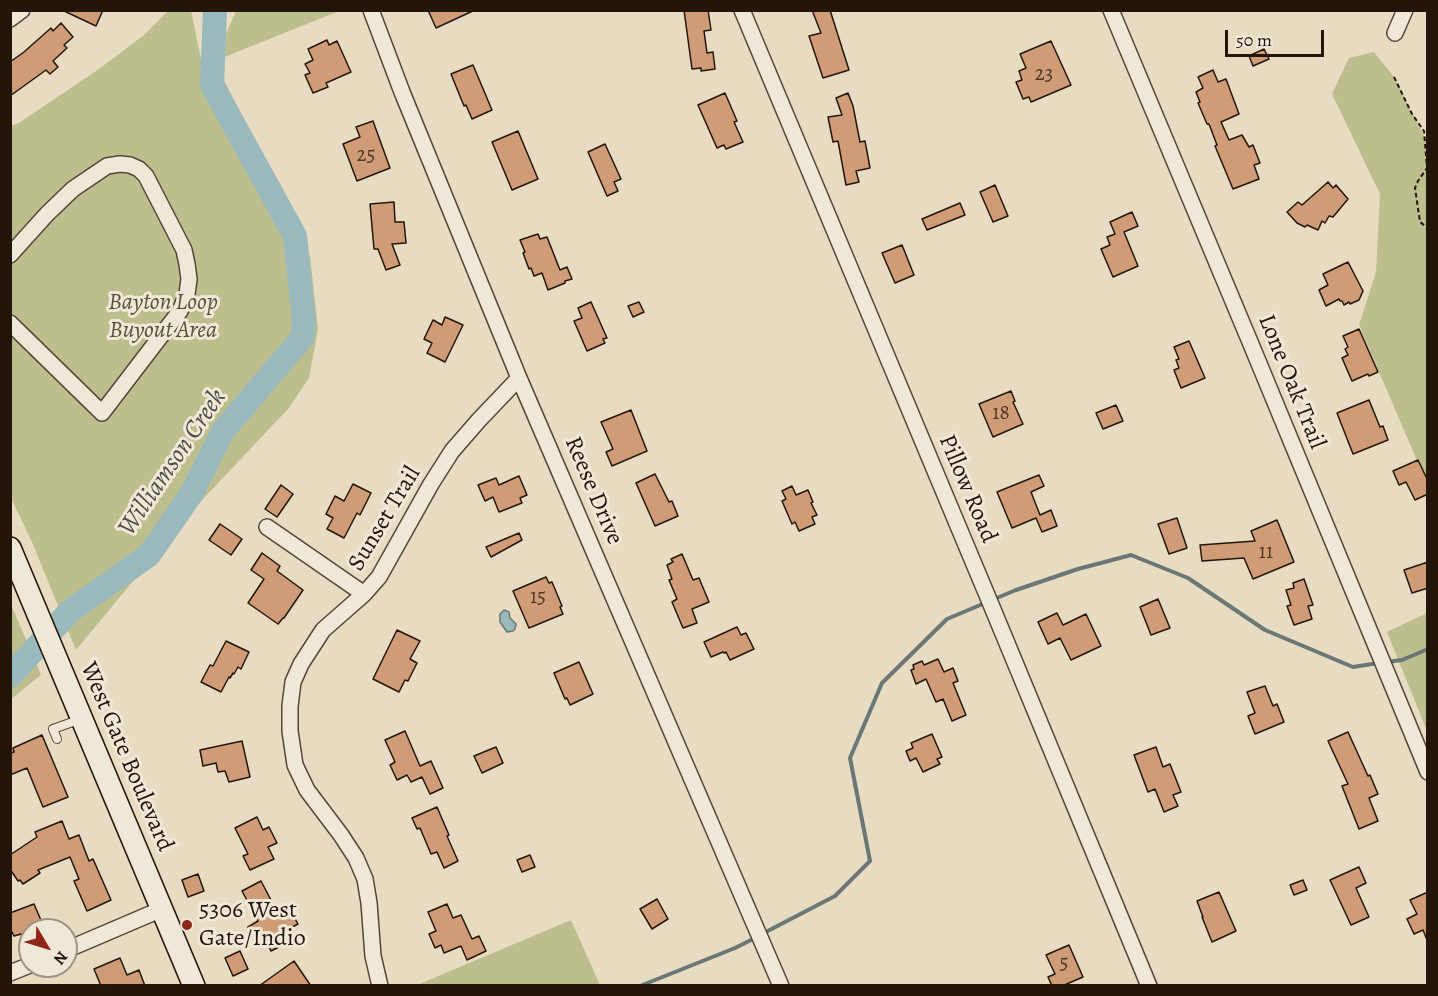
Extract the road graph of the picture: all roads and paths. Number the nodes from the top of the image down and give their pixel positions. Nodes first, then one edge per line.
1 (22, 10) edge
2 (371, 10) edge
3 (742, 10) edge
4 (1111, 10) edge
5 (1405, 10) edge
6 (10, 19) edge
7 (1395, 33) dead end
8 (1394, 77) dead end
9 (1428, 228) edge
10 (10, 255) edge
11 (10, 323) edge
12 (519, 378) junction
13 (267, 526) dead end
14 (10, 548) edge
15 (364, 594) junction
16 (82, 719) junction
17 (57, 739) dead end
18 (1428, 772) edge
19 (162, 909) junction
20 (78, 945) edge
21 (194, 986) edge
22 (380, 986) edge
23 (781, 986) edge
24 (1149, 986) edge

1 - 6 street
2 - 12 street, Reese Drive
3 - 24 street, Pillow Road
4 - 18 street, Lone Oak Trail
5 - 7 street
8 - 9 path
10 - 11 street
12 - 15 street, Sunset Trail
12 - 23 street, Reese Drive
13 - 15 street
14 - 16 main road, West Gate Boulevard
15 - 22 street, Sunset Trail
16 - 17 lane
16 - 19 main road, West Gate Boulevard
19 - 20 street
19 - 21 main road, West Gate Boulevard

